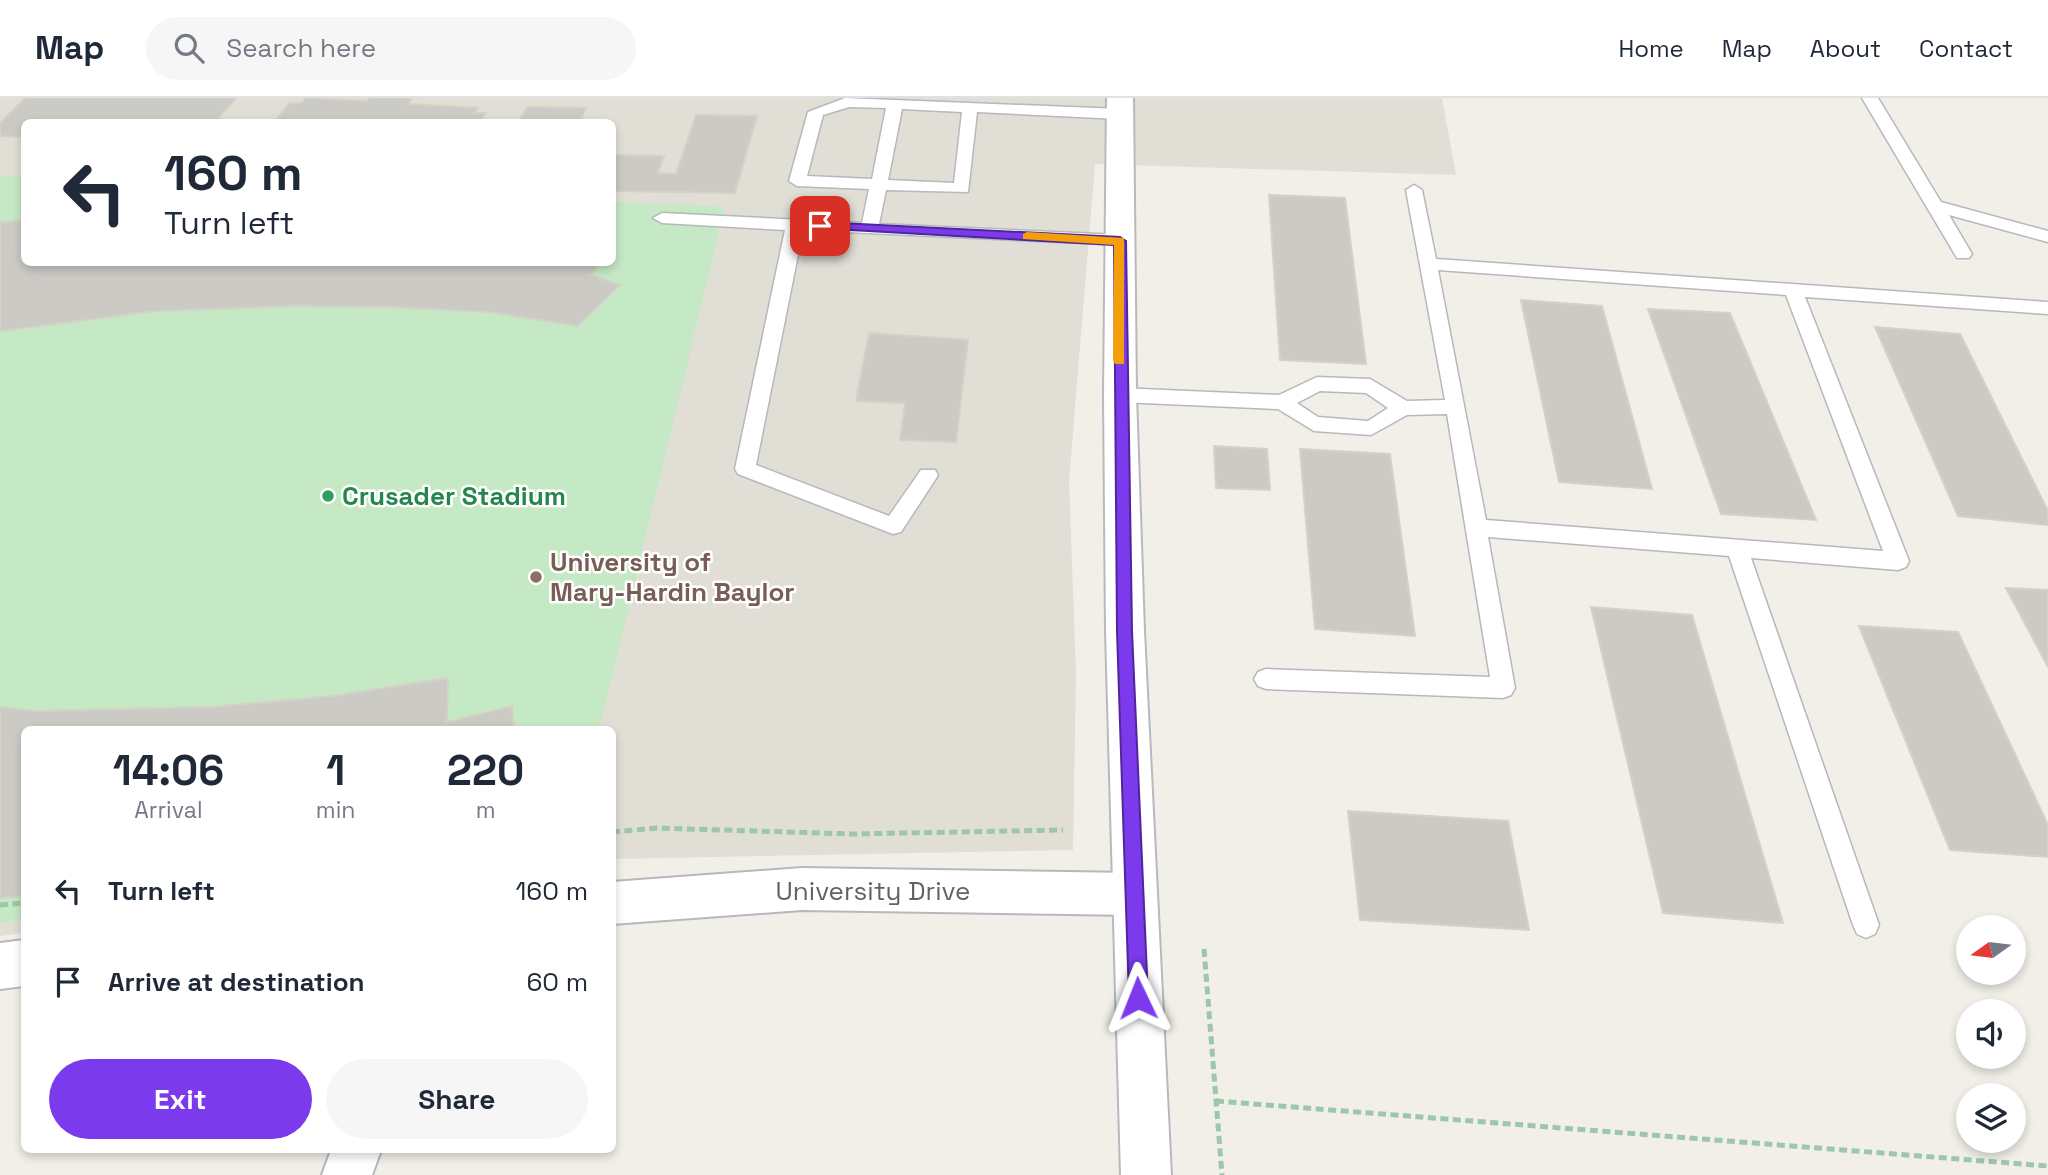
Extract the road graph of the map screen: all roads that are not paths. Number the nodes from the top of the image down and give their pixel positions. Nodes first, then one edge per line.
1 (1870, 98) edge
2 (895, 103) junction
3 (1120, 106) edge
4 (970, 107) junction
5 (879, 184) junction
6 (1414, 190) dead end
7 (1935, 206) junction
8 (662, 218) dead end
9 (795, 225) junction
10 (870, 228) junction
11 (2048, 237) edge
12 (1120, 241) junction
13 (1963, 254) dead end
14 (1428, 264) junction
15 (1793, 290) junction
16 (2048, 308) edge
17 (1120, 395) junction
18 (1282, 402) junction
19 (1456, 407) junction
20 (1403, 408) junction
21 (929, 475) dead end
22 (1476, 528) junction
23 (1737, 548) junction
24 (1266, 679) dead end
25 (1133, 894) junction
26 (616, 903) edge
27 (1866, 925) dead end
28 (21, 963) edge
29 (0, 966) edge
30 (355, 1153) edge
31 (347, 1175) edge
32 (1146, 1175) edge

1 - 7 lane
2 - 4 lane
2 - 5 lane
2 - 5 lane
3 - 4 lane
3 - 12 street
4 - 5 lane
5 - 10 lane
6 - 14 lane
7 - 11 lane
7 - 13 lane
8 - 9 lane
9 - 10 lane
9 - 21 lane
10 - 12 lane
12 - 17 street
14 - 15 lane
14 - 19 lane
15 - 16 lane
15 - 23 lane
17 - 18 lane
17 - 25 street
18 - 20 lane
18 - 20 lane
19 - 20 lane
19 - 22 lane
22 - 23 lane
22 - 24 lane
23 - 27 lane
25 - 26 street, University Drive
25 - 32 street
28 - 29 street
30 - 31 street

